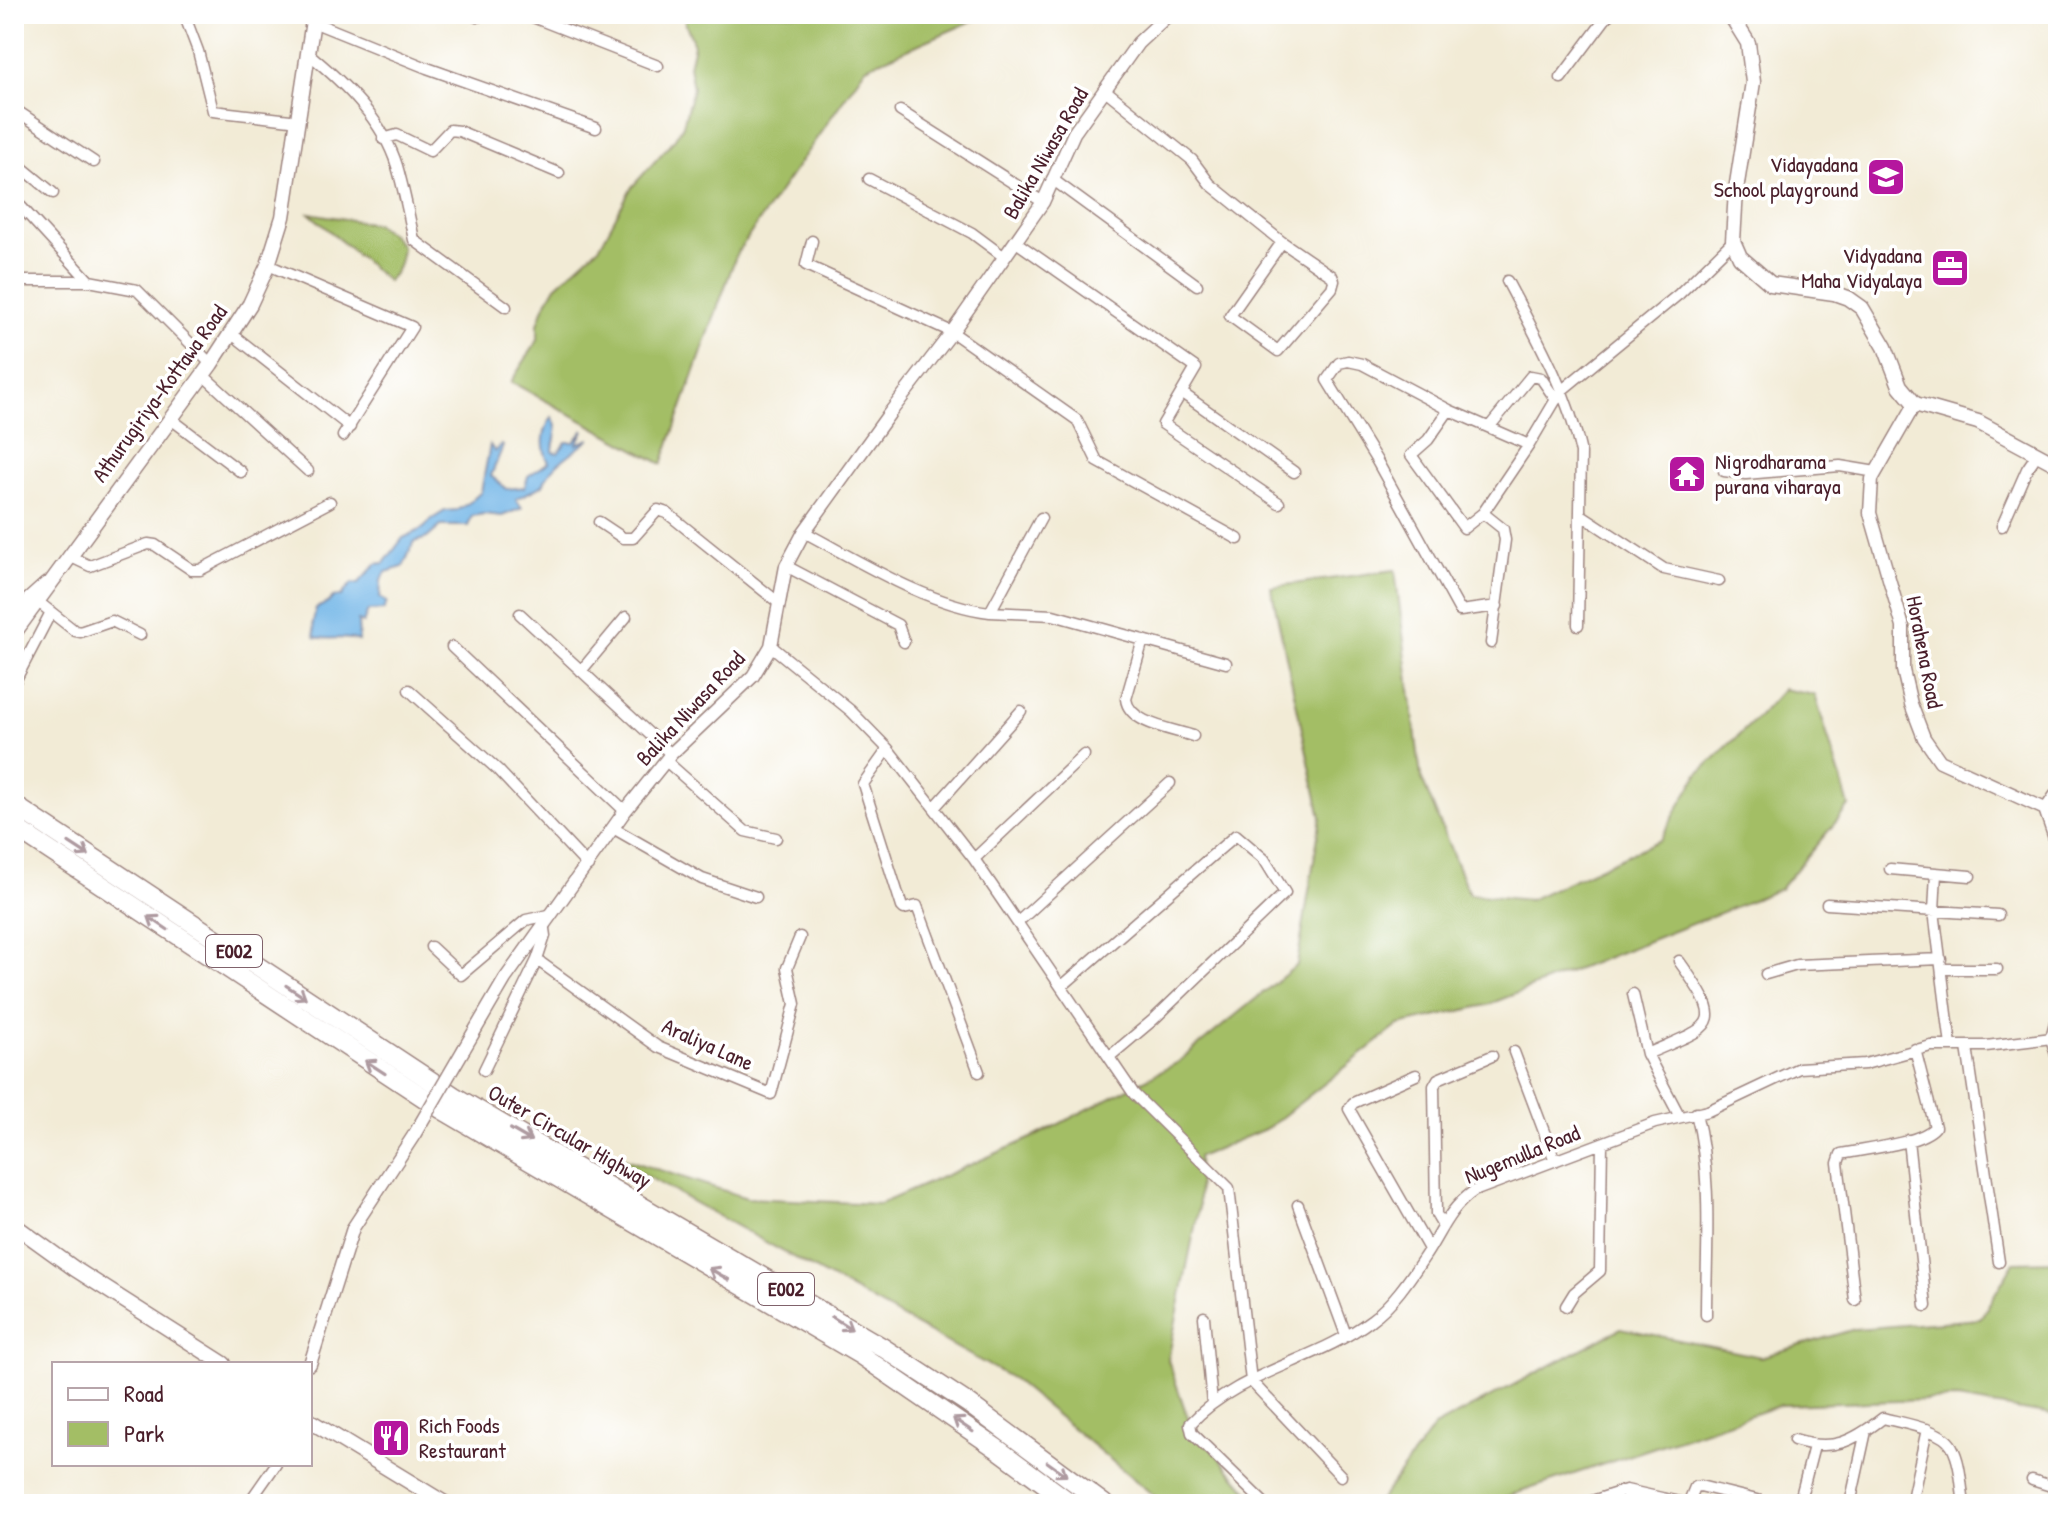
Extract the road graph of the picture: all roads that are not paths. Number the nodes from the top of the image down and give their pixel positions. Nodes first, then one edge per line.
1 (184, 14) edge
2 (470, 14) edge
3 (484, 14) edge
4 (525, 14) edge
5 (1169, 14) edge
6 (1609, 14) edge
7 (1730, 14) edge
8 (314, 18) edge
9 (309, 54) junction
10 (658, 66) dead end
11 (1561, 78) dead end
12 (1105, 90) junction
13 (14, 109) edge
14 (900, 111) dead end
15 (299, 121) junction
16 (596, 128) dead end
17 (383, 139) junction
18 (14, 161) edge
19 (94, 162) dead end
20 (559, 173) dead end
21 (869, 179) dead end
22 (1052, 179) junction
23 (53, 193) dead end
24 (14, 199) edge
25 (1043, 202) junction
26 (812, 241) dead end
27 (1733, 241) junction
28 (1016, 242) junction
29 (1282, 242) junction
30 (1003, 256) junction
31 (268, 265) junction
32 (14, 281) edge
33 (89, 281) junction
34 (1507, 281) dead end
35 (1197, 285) dead end
36 (506, 307) dead end
37 (952, 332) junction
38 (232, 334) junction
39 (207, 369) junction
40 (1182, 393) junction
41 (1559, 396) junction
42 (1915, 404) junction
43 (1449, 410) junction
44 (171, 419) junction
45 (1490, 426) junction
46 (1529, 445) junction
47 (2038, 453) junction
48 (2058, 465) edge
49 (308, 471) dead end
50 (1724, 471) dead end
51 (241, 472) dead end
52 (1294, 472) dead end
53 (1876, 472) junction
54 (330, 502) dead end
55 (1279, 503) dead end
56 (1483, 513) junction
57 (1580, 514) junction
58 (1041, 518) dead end
59 (599, 522) dead end
60 (2002, 526) dead end
61 (804, 532) junction
62 (1238, 539) dead end
63 (69, 556) junction
64 (786, 566) junction
65 (56, 573) junction
66 (1719, 581) dead end
67 (37, 601) junction
68 (779, 603) junction
69 (1497, 606) junction
70 (14, 611) edge
71 (51, 612) junction
72 (990, 612) junction
73 (520, 614) dead end
74 (626, 617) dead end
75 (1578, 625) dead end
76 (14, 633) edge
77 (140, 635) dead end
78 (1143, 640) junction
79 (904, 642) dead end
80 (1491, 643) dead end
81 (771, 646) junction
82 (452, 647) dead end
83 (1226, 663) dead end
84 (581, 671) junction
85 (14, 683) edge
86 (409, 690) dead end
87 (1021, 711) dead end
88 (1193, 736) dead end
89 (888, 749) junction
90 (1084, 755) dead end
91 (668, 758) junction
92 (1170, 783) dead end
93 (2058, 790) edge
94 (14, 805) edge
95 (935, 807) junction
96 (2045, 809) junction
97 (625, 811) junction
98 (14, 827) edge
99 (613, 828) junction
100 (776, 838) dead end
101 (2058, 847) edge
102 (974, 859) junction
103 (588, 866) junction
104 (1890, 869) dead end
105 (1936, 873) junction
106 (1970, 876) dead end
107 (756, 897) dead end
108 (1827, 904) dead end
109 (1934, 911) junction
110 (1998, 915) dead end
111 (547, 918) junction
112 (1018, 922) junction
113 (800, 937) dead end
114 (431, 947) dead end
115 (537, 960) junction
116 (1679, 961) dead end
117 (1942, 964) junction
118 (1997, 969) dead end
119 (1766, 974) dead end
120 (1061, 987) junction
121 (1633, 994) dead end
122 (2058, 1015) edge
123 (2052, 1038) junction
124 (1951, 1046) junction
125 (1967, 1047) junction
126 (1915, 1049) junction
127 (1514, 1052) dead end
128 (1647, 1054) junction
129 (1492, 1056) dead end
130 (1109, 1057) junction
131 (2058, 1058) edge
132 (484, 1070) dead end
133 (979, 1072) dead end
134 (1416, 1075) dead end
135 (1696, 1113) junction
136 (1680, 1117) junction
137 (1908, 1140) junction
138 (1602, 1143) junction
139 (1555, 1161) junction
140 (1298, 1205) dead end
141 (14, 1225) edge
142 (1443, 1226) junction
143 (1429, 1249) junction
144 (1999, 1262) dead end
145 (1855, 1300) dead end
146 (1566, 1306) dead end
147 (1926, 1306) dead end
148 (1706, 1315) dead end
149 (1204, 1317) dead end
150 (1346, 1335) junction
151 (221, 1362) edge
152 (311, 1362) edge
153 (1251, 1381) junction
154 (1212, 1404) junction
155 (312, 1422) edge
156 (1927, 1429) junction
157 (1866, 1431) junction
158 (1794, 1440) dead end
159 (1814, 1446) junction
160 (275, 1466) edge
161 (1341, 1476) dead end
162 (2032, 1480) dead end
163 (2058, 1488) edge
164 (1626, 1490) junction
165 (1745, 1501) edge
166 (248, 1504) edge
167 (446, 1504) edge
168 (1072, 1504) edge
169 (1104, 1504) edge
170 (1265, 1504) edge
171 (1583, 1504) edge
172 (1629, 1504) edge
173 (1773, 1504) edge
174 (1799, 1504) edge
175 (1850, 1504) edge
176 (1911, 1504) edge
177 (1964, 1504) edge

1 - 15 street
2 - 3 street
4 - 10 street
5 - 12 street, Balika Niwasa Road
6 - 11 street
7 - 27 main road
8 - 9 main road, Athurugiriya-Kottawa Road
8 - 16 street
9 - 15 main road, Athurugiriya-Kottawa Road
9 - 17 street
12 - 22 street, Balika Niwasa Road
12 - 29 street
13 - 19 street
14 - 25 street
15 - 31 main road, Athurugiriya-Kottawa Road
17 - 20 street
17 - 36 street
18 - 23 street
21 - 30 street
22 - 25 street, Balika Niwasa Road
22 - 35 street
24 - 33 street
25 - 28 street, Balika Niwasa Road
26 - 37 street
27 - 41 street
27 - 42 main road
28 - 30 street, Balika Niwasa Road
28 - 40 street
29 - 29 street
30 - 37 street, Balika Niwasa Road
31 - 38 main road, Athurugiriya-Kottawa Road
31 - 38 street
32 - 33 street
33 - 39 street
34 - 41 street
37 - 61 street, Balika Niwasa Road
37 - 62 street
38 - 39 main road, Athurugiriya-Kottawa Road
39 - 44 main road, Athurugiriya-Kottawa Road
39 - 49 street
40 - 52 street
40 - 55 street
41 - 45 street
41 - 46 street
41 - 57 street
42 - 47 main road
42 - 53 street, Horahena Road
43 - 45 street
43 - 56 street
43 - 69 street
44 - 51 street
44 - 63 main road, Athurugiriya-Kottawa Road
45 - 46 street
46 - 56 street
47 - 48 main road
47 - 60 street
50 - 53 street
53 - 96 street, Horahena Road
54 - 63 street
56 - 69 street
57 - 66 street
57 - 75 street
58 - 72 street
59 - 68 street
61 - 64 street, Balika Niwasa Road
61 - 72 street
63 - 65 main road, Athurugiriya-Kottawa Road
64 - 68 street, Balika Niwasa Road
64 - 79 street
65 - 67 main road, Athurugiriya-Kottawa Road
65 - 70 street
67 - 71 street
67 - 76 main road, Athurugiriya-Kottawa Road
68 - 81 street, Balika Niwasa Road
69 - 80 street
71 - 77 street
71 - 85 street
72 - 78 street
73 - 84 street
74 - 84 street
78 - 83 street
78 - 88 street
81 - 89 street
81 - 91 street, Balika Niwasa Road
82 - 97 street
84 - 91 street
86 - 103 street
87 - 95 street
89 - 95 street
89 - 133 street
90 - 102 street
91 - 97 street, Balika Niwasa Road
91 - 100 street
92 - 112 street
93 - 96 street
94 -> 169 highway, Outer Circular Highway / E002
95 - 102 street
96 - 101 street
97 - 99 street, Balika Niwasa Road
168 -> 98 highway, Outer Circular Highway / E002
99 - 103 street, Balika Niwasa Road
99 - 107 street
102 - 112 street
103 - 111 street, Balika Niwasa Road
104 - 105 street
105 - 106 street
105 - 109 street
108 - 109 street
109 - 110 street
109 - 117 street
111 - 114 street
111 - 115 street
111 - 152 street, Balika Niwasa Road, bridge
112 - 120 street
113 - 115 street, Araliya Lane
115 - 132 street
116 - 128 street
117 - 118 street
117 - 119 street
117 - 124 street
120 - 130 street
120 - 130 street
121 - 128 street
122 - 123 street
123 - 125 street, Nugemulla Road
123 - 131 street
124 - 125 street, Nugemulla Road
124 - 126 street, Nugemulla Road
125 - 144 street
126 - 135 street, Nugemulla Road
126 - 137 street
127 - 139 street
128 - 136 street
129 - 142 street
130 - 153 street
134 - 143 street
135 - 136 street, Nugemulla Road
135 - 148 street
136 - 138 street, Nugemulla Road
137 - 145 street
137 - 147 street
138 - 139 street, Nugemulla Road
138 - 146 street
139 - 142 street, Nugemulla Road
140 - 150 street
141 - 151 main road
142 - 143 street, Nugemulla Road
143 - 150 street, Nugemulla Road
149 - 154 street
150 - 153 street, Nugemulla Road
153 - 154 street, Nugemulla Road
153 - 161 street
154 - 170 street, Nugemulla Road
155 - 167 main road
156 - 157 street
156 - 176 street
156 - 177 street
157 - 159 street
157 - 175 street
158 - 159 street
159 - 174 street
160 - 166 street
162 - 163 street
164 - 165 street
164 - 171 street
164 - 172 street
165 - 173 street

